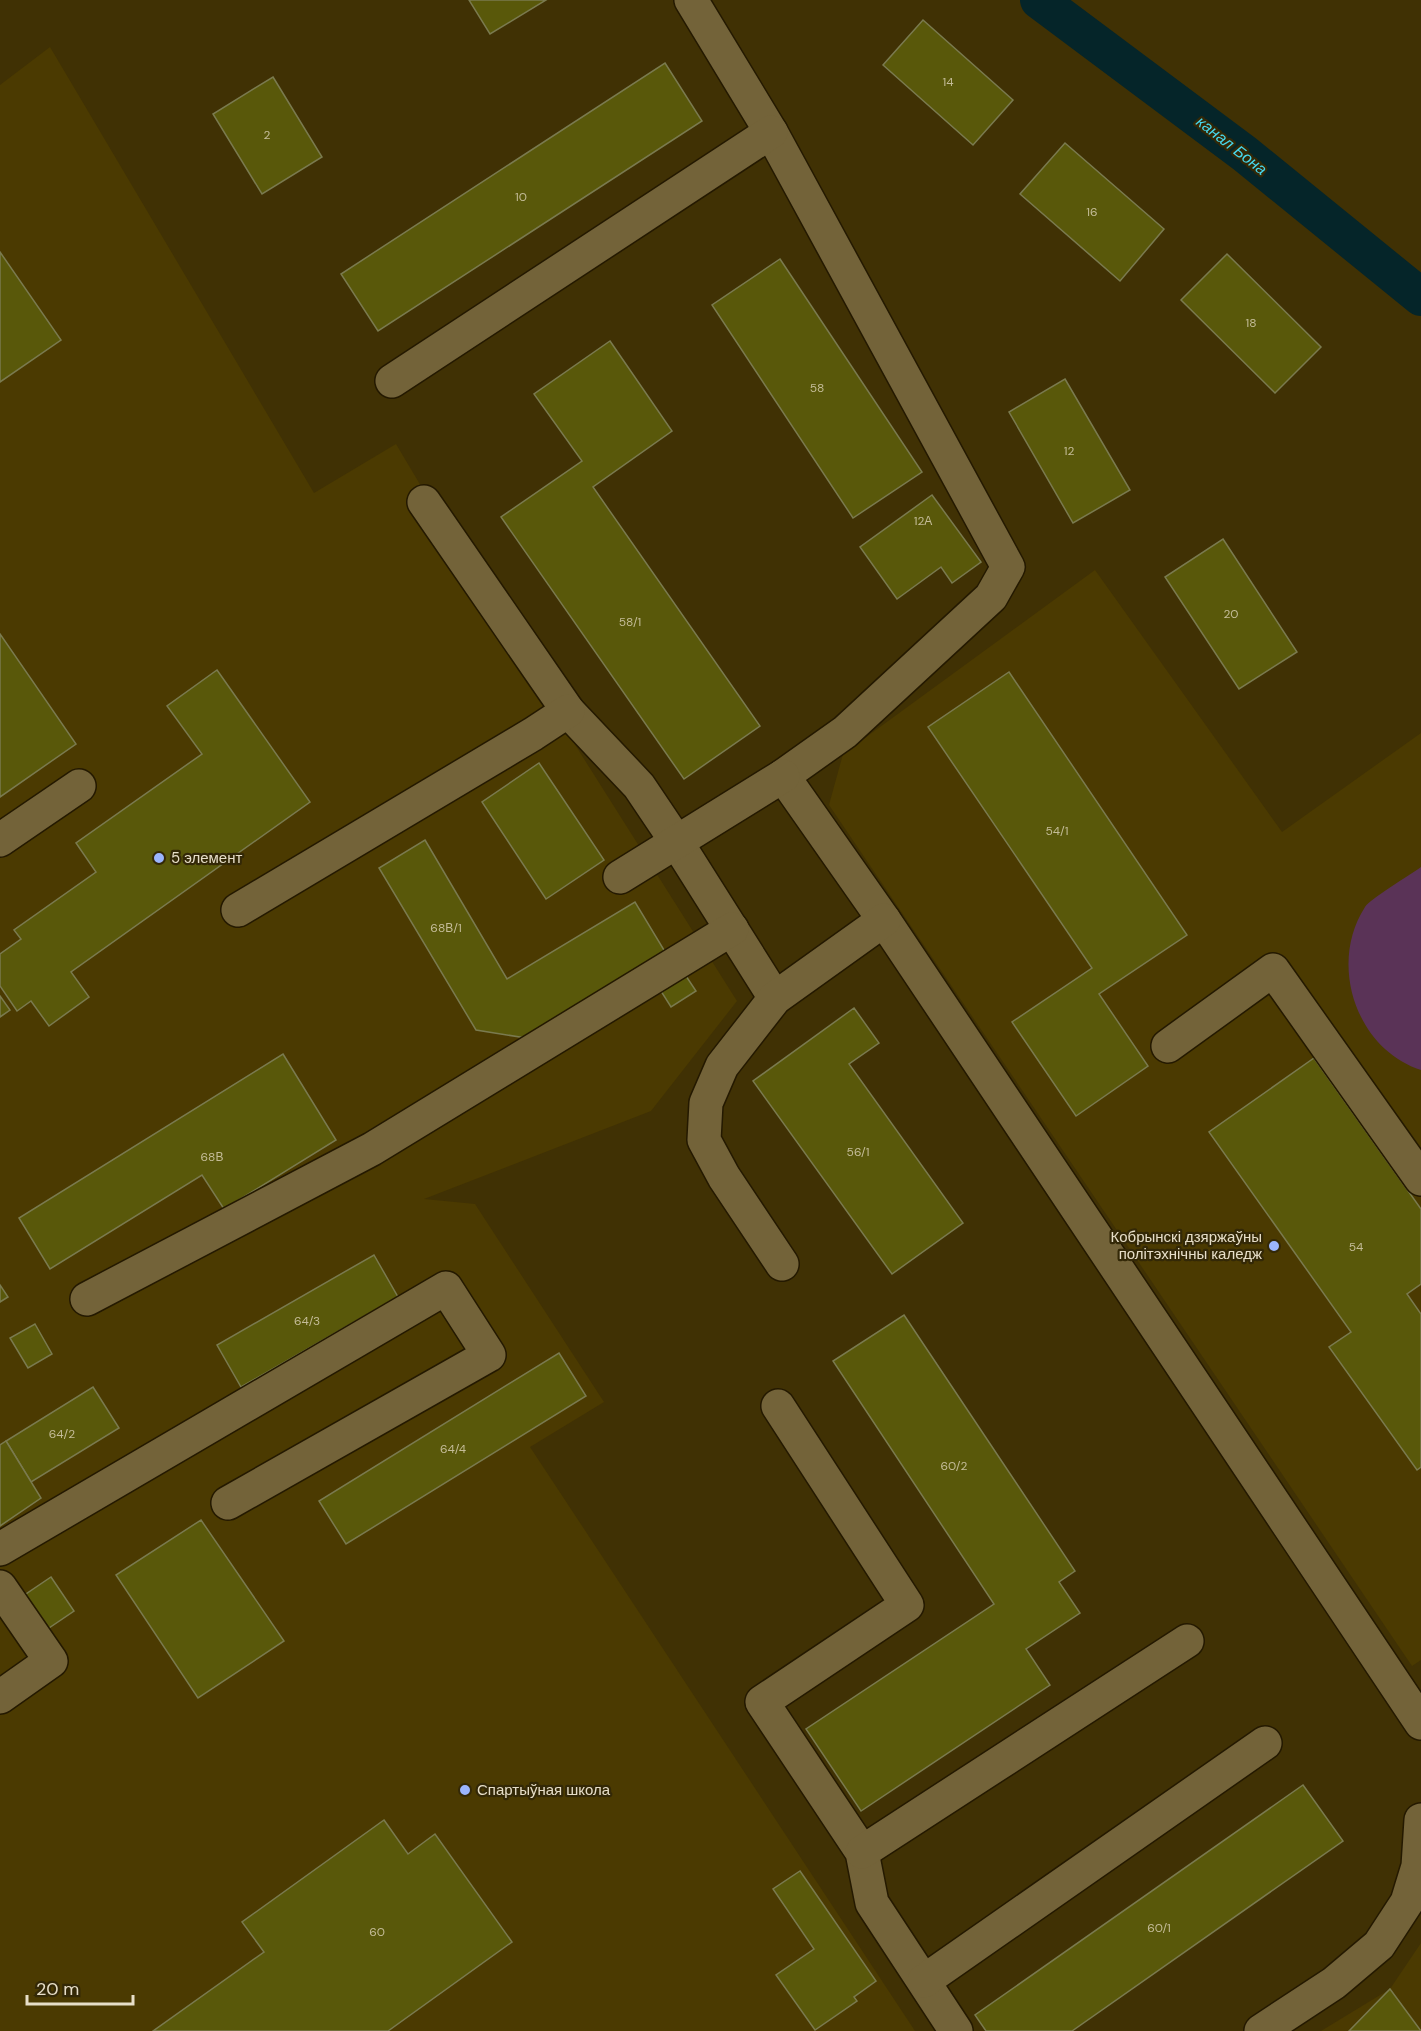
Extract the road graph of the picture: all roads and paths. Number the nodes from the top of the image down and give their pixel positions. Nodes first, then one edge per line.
1 (691, 0) edge
2 (771, 132) junction
3 (392, 381) dead end
4 (424, 502) dead end
5 (568, 711) junction
6 (783, 776) junction
7 (79, 786) dead end
8 (0, 840) edge
9 (676, 841) junction
10 (620, 877) dead end
11 (238, 910) dead end
12 (884, 920) junction
13 (732, 929) junction
14 (775, 998) junction
15 (1168, 1046) dead end
16 (1421, 1179) edge
17 (782, 1264) dead end
18 (87, 1299) dead end
19 (778, 1406) dead end
20 (228, 1503) dead end
21 (0, 1549) edge
22 (0, 1587) edge
23 (1187, 1641) dead end
24 (0, 1697) edge
25 (1421, 1723) edge
26 (1265, 1743) dead end
27 (1421, 1822) edge
28 (862, 1852) junction
29 (924, 1981) junction
30 (956, 2031) edge
31 (1261, 2031) edge

1 - 2 street
2 - 3 street
2 - 6 street
4 - 5 street
5 - 9 street
5 - 11 street
6 - 9 street
6 - 12 street
7 - 8 street
9 - 10 street
9 - 13 street
12 - 14 street
12 - 25 street
13 - 14 street
13 - 18 street
14 - 17 street
15 - 16 street
19 - 28 street
20 - 21 street
22 - 24 street
23 - 28 street
26 - 29 street
27 - 31 street
28 - 29 street
29 - 30 street

